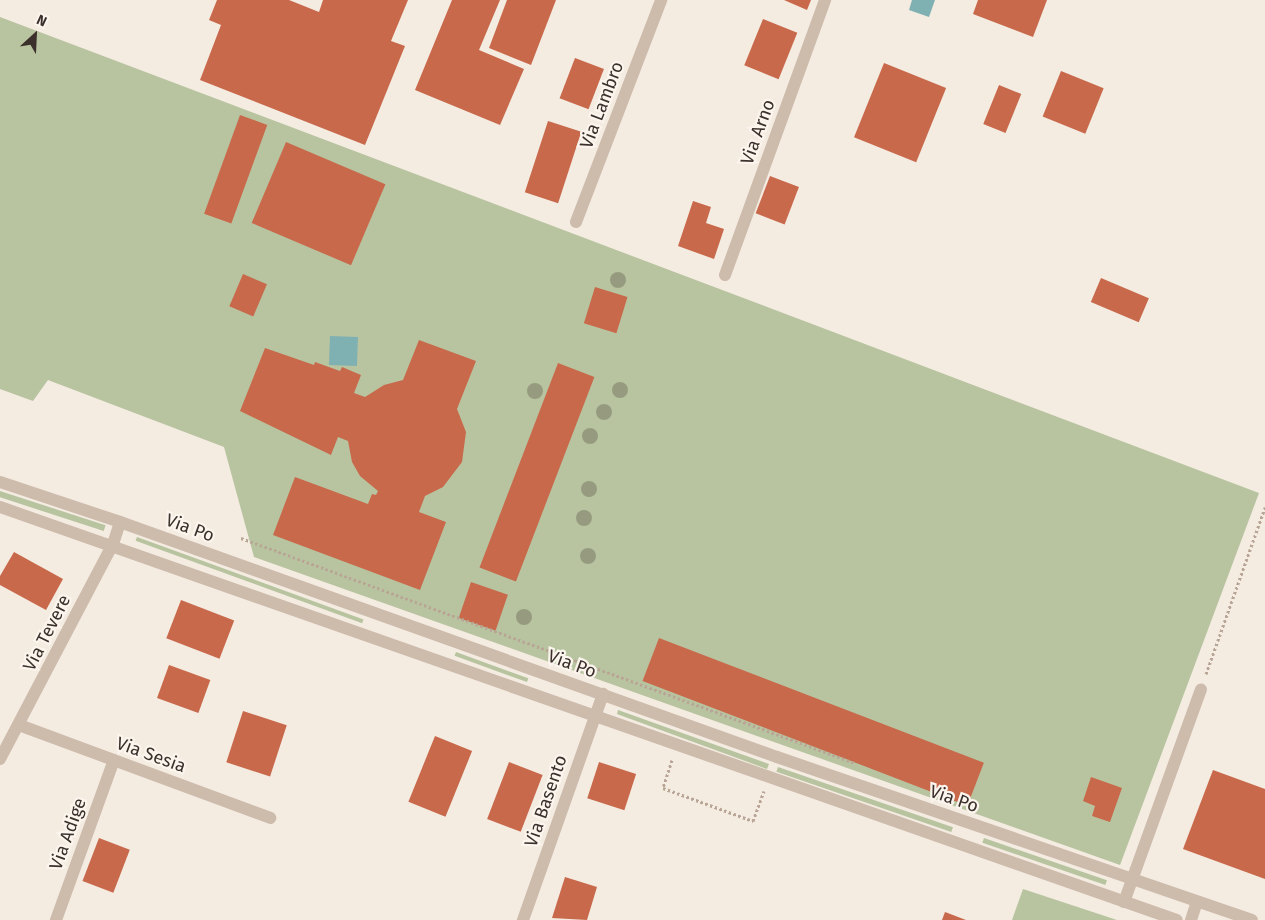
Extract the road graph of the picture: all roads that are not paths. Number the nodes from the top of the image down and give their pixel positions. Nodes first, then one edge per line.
1 (661, 0) edge
2 (825, 0) edge
3 (576, 222) dead end
4 (725, 275) dead end
5 (0, 482) edge
6 (0, 507) edge
7 (120, 522) junction
8 (112, 544) junction
9 (1201, 689) road end
10 (603, 694) junction
11 (594, 717) junction
12 (19, 725) junction
13 (0, 759) edge
14 (114, 760) junction
15 (270, 818) dead end
16 (1132, 879) junction
17 (1124, 902) junction
18 (1198, 902) junction
19 (56, 920) edge
20 (523, 920) edge
21 (1177, 920) edge
22 (1191, 920) edge
23 (1252, 920) edge

1 - 3 street, Via Lambro
2 - 4 street, Via Arno
5 - 7 street, Via Po
6 - 8 street
7 - 8 street, Via Tevere
7 - 10 street, Via Po
8 - 11 street
8 - 12 street, Via Tevere
9 - 16 street
10 - 11 street, Via Basento
10 - 16 street, Via Po
11 - 17 street
11 - 20 street, Via Basento
12 - 13 street, Via Tevere
12 - 14 street, Via Sesia
14 - 15 street, Via Sesia
14 - 19 street, Via Adige
16 - 17 street
16 - 18 street, Via Po
17 - 21 street
18 - 22 street
18 - 23 street, Via Po

